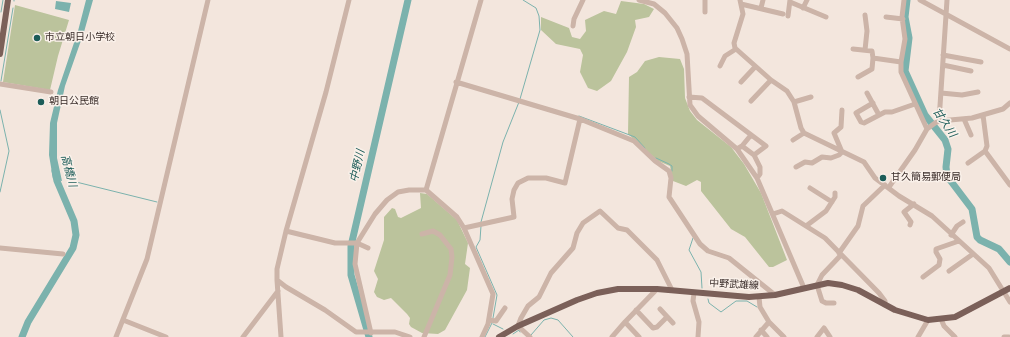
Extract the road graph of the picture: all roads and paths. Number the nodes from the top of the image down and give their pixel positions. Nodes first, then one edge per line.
1 (8, 0) edge
2 (208, 0) edge
3 (349, 0) edge
4 (481, 0) edge
5 (583, 0) edge
6 (639, 0) edge
7 (646, 0) edge
8 (705, 0) edge
9 (763, 0) edge
10 (806, 0) edge
11 (904, 0) edge
12 (920, 0) edge
13 (947, 0) edge
14 (790, 1) edge
15 (740, 2) edge
16 (761, 8) junction
17 (803, 8) junction
18 (705, 12) dead end
19 (947, 14) junction
20 (865, 15) dead end
21 (826, 17) dead end
22 (886, 17) dead end
23 (903, 19) junction
24 (573, 26) dead end
25 (736, 49) junction
26 (853, 49) dead end
27 (1010, 49) edge
28 (865, 50) junction
29 (0, 54) edge
30 (944, 55) junction
31 (873, 58) junction
32 (901, 62) junction
33 (981, 62) dead end
34 (943, 65) junction
35 (720, 66) dead end
36 (755, 67) junction
37 (971, 71) dead end
38 (858, 77) dead end
39 (771, 80) junction
40 (456, 82) junction
41 (741, 82) dead end
42 (0, 84) edge
43 (51, 92) dead end
44 (978, 92) dead end
45 (867, 93) dead end
46 (941, 93) junction
47 (689, 97) junction
48 (811, 98) dead end
49 (751, 101) dead end
50 (794, 102) junction
51 (873, 103) junction
52 (1010, 103) edge
53 (915, 104) junction
54 (842, 110) dead end
55 (879, 114) junction
56 (983, 115) junction
57 (580, 119) junction
58 (964, 119) junction
59 (937, 122) junction
60 (928, 128) junction
61 (804, 134) junction
62 (751, 135) junction
63 (971, 135) dead end
64 (793, 140) dead end
65 (739, 148) junction
66 (985, 151) junction
67 (842, 152) junction
68 (754, 155) junction
69 (968, 163) dead end
70 (796, 167) dead end
71 (757, 178) junction
72 (1010, 185) edge
73 (887, 186) junction
74 (810, 188) dead end
75 (426, 190) junction
76 (836, 193) dead end
77 (832, 202) junction
78 (914, 204) junction
79 (773, 214) junction
80 (963, 222) dead end
81 (910, 225) dead end
82 (806, 226) junction
83 (464, 228) junction
84 (286, 230) junction
85 (422, 234) dead end
86 (951, 235) junction
87 (959, 241) junction
88 (357, 243) junction
89 (0, 248) edge
90 (368, 248) dead end
91 (63, 254) dead end
92 (840, 254) junction
93 (973, 254) junction
94 (949, 271) dead end
95 (923, 276) dead end
96 (277, 280) junction
97 (817, 285) junction
98 (804, 288) junction
99 (1010, 288) edge
100 (657, 289) junction
101 (672, 290) junction
102 (278, 291) junction
103 (1003, 291) junction
104 (694, 293) junction
105 (775, 295) junction
106 (759, 297) junction
107 (1010, 302) edge
108 (834, 303) dead end
109 (885, 305) junction
110 (505, 308) dead end
111 (660, 309) dead end
112 (636, 310) junction
113 (667, 317) junction
114 (941, 319) junction
115 (123, 320) junction
116 (928, 320) junction
117 (491, 321) junction
118 (625, 322) junction
119 (769, 322) junction
120 (673, 323) dead end
121 (518, 326) junction
122 (761, 330) junction
123 (371, 333) junction
124 (116, 337) edge
125 (166, 337) edge
126 (243, 337) edge
127 (282, 337) edge
128 (410, 337) edge
129 (424, 337) edge
130 (482, 337) edge
131 (499, 337) edge
132 (530, 337) edge
133 (612, 337) edge
134 (639, 337) edge
135 (698, 337) edge
136 (756, 337) edge
137 (767, 337) edge
138 (784, 337) edge
139 (817, 337) edge
140 (830, 337) edge
141 (918, 337) edge
142 (955, 337) edge
143 (1004, 337) edge
144 (1009, 337) edge

1 - 29 main road
2 - 115 street
3 - 84 street
4 - 40 street
5 - 24 street
6 - 7 street
7 - 47 street
8 - 18 street
9 - 16 street
10 - 17 street
11 - 23 street
12 - 19 street
13 - 19 street
14 - 16 street
14 - 17 street
15 - 16 street
15 - 25 street
17 - 21 street
19 - 27 street
19 - 30 street
20 - 28 street
22 - 23 street
23 - 32 street
25 - 35 street
25 - 36 street
26 - 28 street
28 - 31 street
30 - 33 street
30 - 34 street
31 - 32 street
31 - 38 street
32 - 53 street
34 - 37 street
34 - 46 street
36 - 39 street
36 - 41 street
39 - 49 street
39 - 50 street
40 - 57 street
40 - 75 street
42 - 43 street
44 - 46 street
45 - 51 street
46 - 59 street
47 - 62 street
47 - 65 street
48 - 50 street
50 - 61 street
51 - 55 street
51 - 55 street
52 - 56 street
53 - 55 street
53 - 60 street
54 - 67 street
56 - 58 street
56 - 66 street
57 - 83 street
57 - 105 street
58 - 59 street
58 - 63 street
59 - 60 street
60 - 73 street
61 - 64 street
61 - 67 street
62 - 65 street
62 - 68 street
65 - 68 street
65 - 71 street
66 - 69 street
66 - 72 street
67 - 70 street
67 - 73 street
68 - 71 street
71 - 79 street
73 - 78 street
73 - 92 street
74 - 77 street
75 - 83 street
75 - 88 street
76 - 77 street
77 - 82 street
78 - 81 street
78 - 86 street
79 - 82 street
79 - 98 street
80 - 86 street
82 - 92 street
83 - 117 street
84 - 88 street
84 - 96 street
85 - 129 street
86 - 87 street
87 - 93 street
87 - 95 street
88 - 90 street
88 - 123 street
89 - 91 street
92 - 97 street
92 - 109 street
93 - 94 street
93 - 103 street
96 - 102 street
96 - 123 street
97 - 98 main road, 中野武雄線
97 - 108 street
97 - 109 main road, 中野武雄線
98 - 105 main road, 中野武雄線
99 - 103 main road, 中野武雄線
100 - 101 main road, 中野武雄線
100 - 112 street
100 - 121 main road, 中野武雄線
101 - 104 main road, 中野武雄線
101 - 121 street
102 - 126 street
102 - 127 street
103 - 107 street
103 - 114 main road, 中野武雄線
104 - 106 main road, 中野武雄線
104 - 135 street
105 - 106 main road, 中野武雄線
106 - 119 street
109 - 116 main road, 中野武雄線
110 - 117 street
111 - 113 street
112 - 113 street
112 - 118 street
113 - 120 street
114 - 116 main road, 中野武雄線
114 - 142 street
115 - 124 street
115 - 125 street
116 - 141 street
117 - 130 street
118 - 133 street
118 - 134 street
119 - 122 street
119 - 138 street
121 - 131 main road, 中野武雄線
121 - 132 street
122 - 136 street
122 - 137 street
123 - 128 street
139 - 140 street
143 - 144 street

